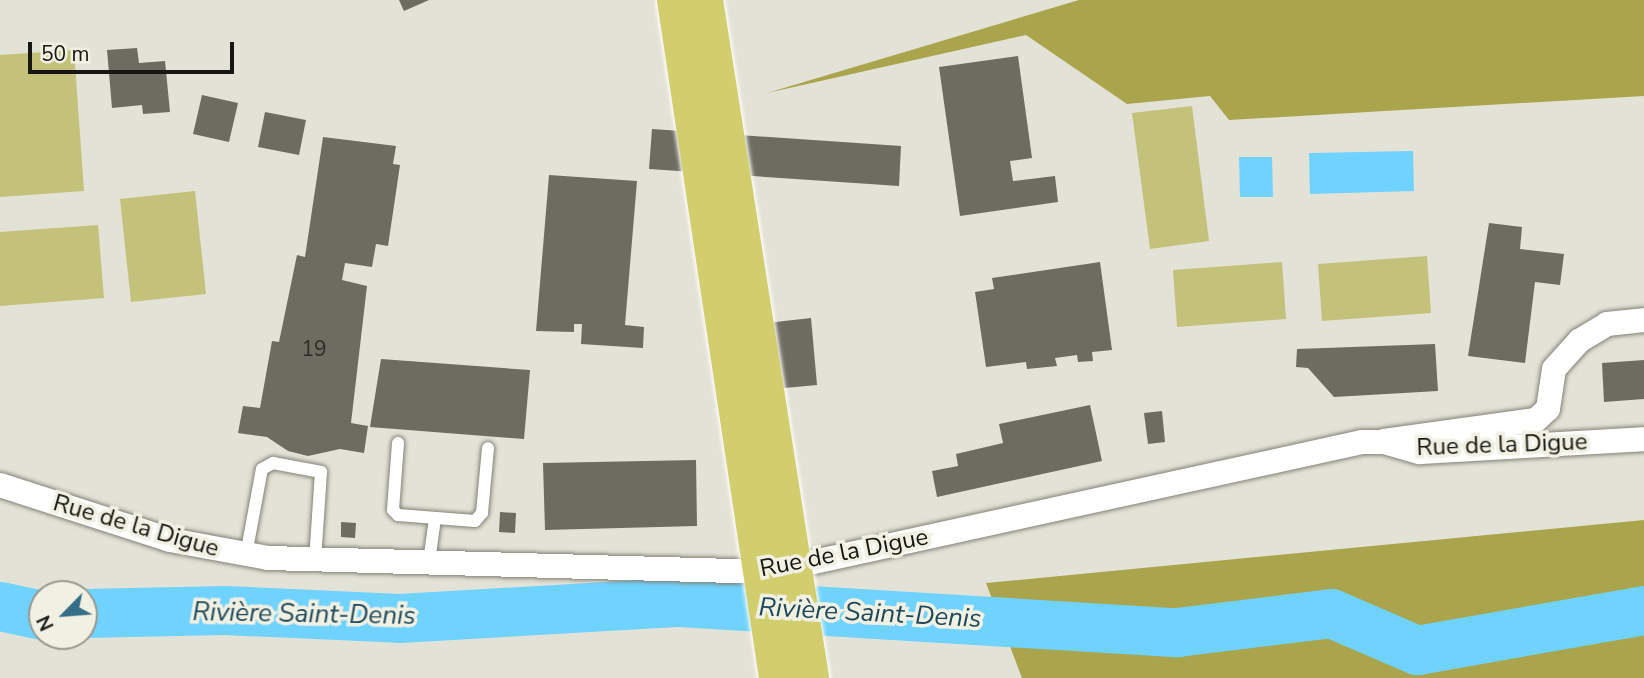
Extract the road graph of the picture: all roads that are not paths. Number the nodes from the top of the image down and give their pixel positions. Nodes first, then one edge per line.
1 (676, 0) edge
2 (704, 0) edge
3 (1644, 320) edge
4 (1644, 439) edge
5 (1384, 442) junction
6 (398, 443) dead end
7 (488, 447) dead end
8 (0, 485) edge
9 (435, 518) junction
10 (246, 555) junction
11 (315, 559) junction
12 (429, 562) junction
13 (778, 678) edge
14 (810, 678) edge

1 - 13 main road, bridge
2 - 14 main road, bridge
3 - 5 street
4 - 5 street, Rue de la Digue
5 - 12 street, Rue de la Digue
6 - 9 lane
7 - 9 lane
8 - 10 street, Rue de la Digue
9 - 12 lane
10 - 11 street, Rue de la Digue
10 - 11 lane
11 - 12 street, Rue de la Digue

